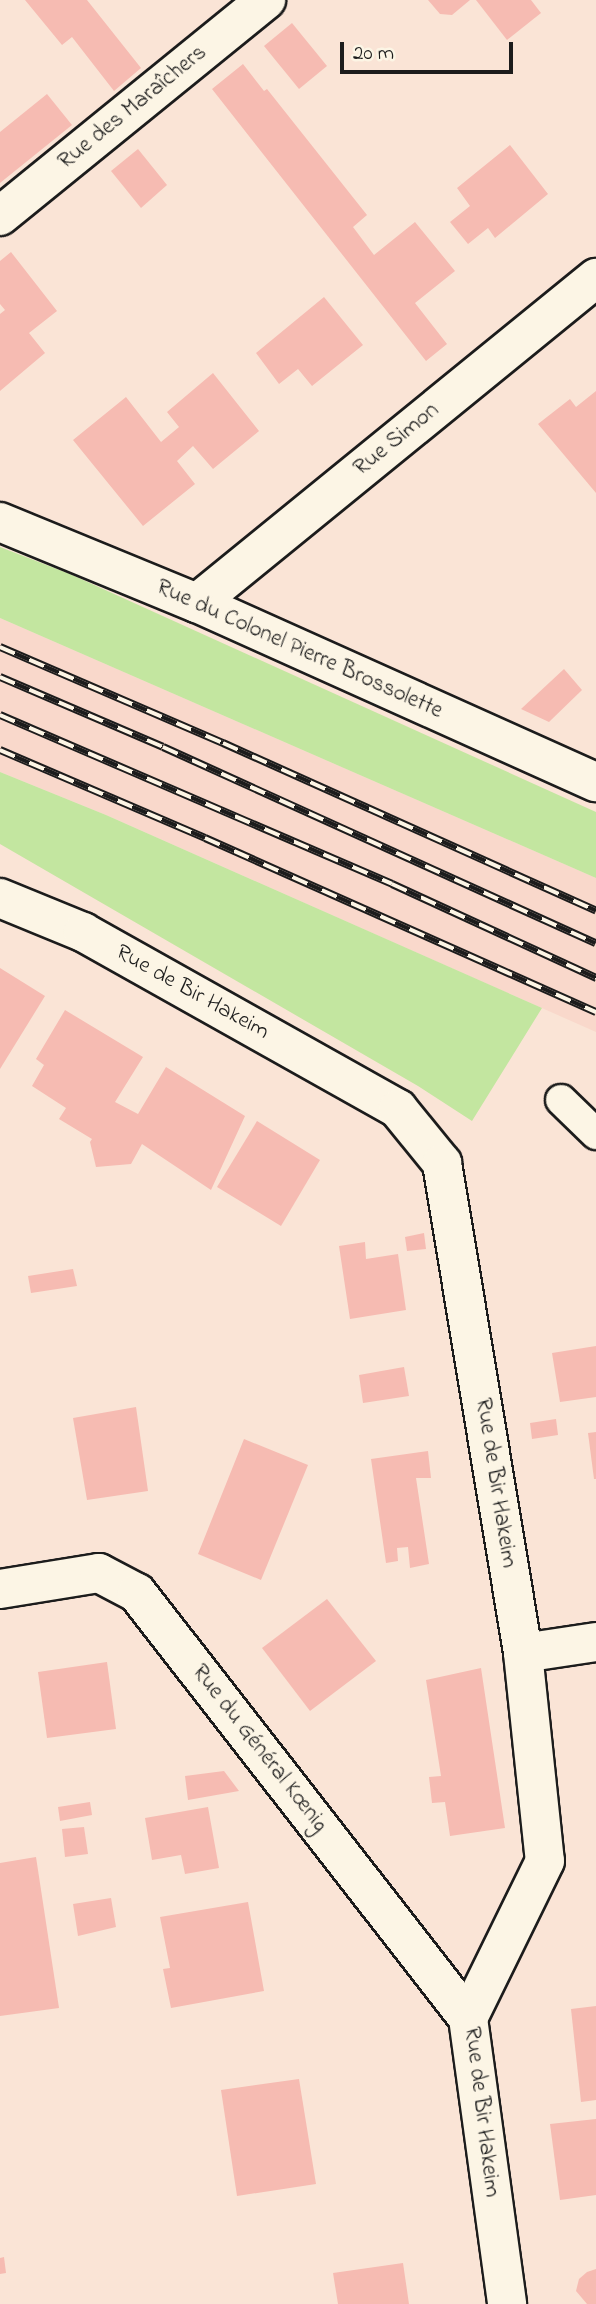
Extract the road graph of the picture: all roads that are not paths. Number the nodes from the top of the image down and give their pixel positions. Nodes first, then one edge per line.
1 (266, 0) edge
2 (0, 216) edge
3 (596, 278) edge
4 (0, 522) edge
5 (197, 603) junction
6 (596, 782) edge
7 (0, 898) edge
8 (561, 1100) dead end
9 (596, 1135) edge
10 (0, 1589) edge
11 (596, 1642) edge
12 (523, 1653) junction
13 (468, 2018) junction
14 (507, 2304) edge

1 - 2 street, Rue des Maraîchers
3 - 5 street, Rue Simon
4 - 5 street, Rue du Colonel Pierre Brossolette
5 - 6 street, Rue du Colonel Pierre Brossolette
7 - 12 street, Rue de Bir Hakeim
8 - 9 lane
10 - 13 street, Rue du Général Kœnig
11 - 12 street
12 - 13 street, Rue de Bir Hakeim
13 - 14 street, Rue de Bir Hakeim

